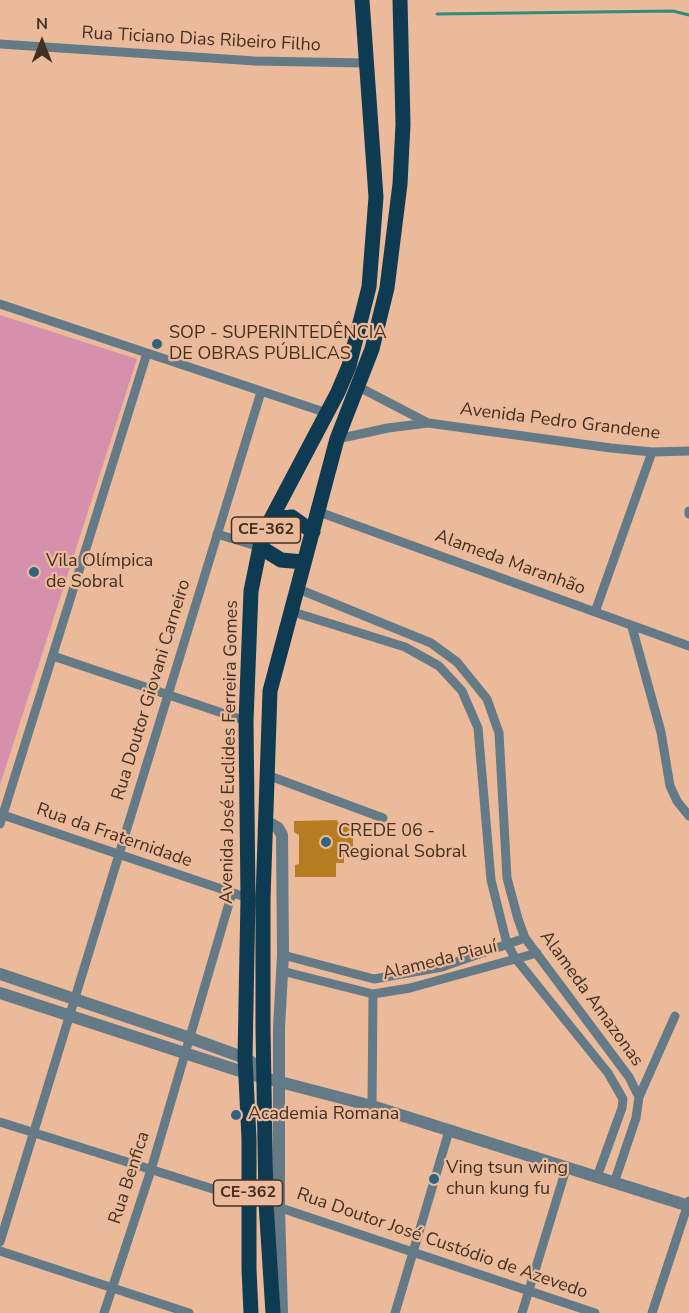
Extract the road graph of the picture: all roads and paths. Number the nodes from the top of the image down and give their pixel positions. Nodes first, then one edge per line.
1 (362, 4) edge
2 (400, 5) edge
3 (0, 44) edge
4 (365, 63) junction
5 (0, 304) edge
6 (147, 353) junction
7 (357, 386) junction
8 (261, 392) junction
9 (327, 413) junction
10 (428, 423) junction
11 (337, 439) junction
12 (689, 450) edge
13 (652, 452) junction
14 (319, 512) junction
15 (271, 519) junction
16 (313, 532) junction
17 (217, 534) junction
18 (260, 547) junction
19 (303, 562) junction
20 (296, 588) junction
21 (290, 611) junction
22 (595, 612) junction
23 (632, 627) junction
24 (431, 643) junction
25 (689, 646) edge
26 (419, 654) junction
27 (53, 656) junction
28 (468, 674) junction
29 (455, 682) junction
30 (169, 695) junction
31 (246, 721) junction
32 (267, 775) junction
33 (484, 786) junction
34 (502, 786) junction
35 (689, 816) edge
36 (382, 818) dead end
37 (2, 819) edge
38 (266, 820) junction
39 (118, 856) junction
40 (232, 893) junction
41 (248, 897) junction
42 (525, 938) junction
43 (507, 944) junction
44 (537, 953) junction
45 (283, 956) junction
46 (516, 958) junction
47 (282, 971) junction
48 (0, 974) edge
49 (0, 993) edge
50 (373, 994) junction
51 (74, 998) junction
52 (69, 1015) junction
53 (675, 1016) dead end
54 (263, 1028) junction
55 (279, 1028) junction
56 (190, 1038) junction
57 (185, 1052) junction
58 (245, 1066) junction
59 (264, 1074) junction
60 (280, 1082) junction
61 (639, 1097) junction
62 (372, 1106) junction
63 (617, 1120) junction
64 (0, 1122) edge
65 (634, 1125) junction
66 (449, 1131) junction
67 (33, 1133) junction
68 (566, 1168) junction
69 (151, 1170) junction
70 (597, 1177) junction
71 (614, 1183) junction
72 (248, 1200) junction
73 (688, 1204) edge
74 (272, 1205) junction
75 (0, 1242) edge
76 (0, 1251) edge
77 (413, 1254) junction
78 (111, 1288) junction
79 (528, 1292) junction
80 (104, 1313) edge
81 (189, 1313) edge
82 (251, 1313) edge
83 (273, 1313) edge
84 (282, 1313) edge
85 (395, 1313) edge
86 (522, 1313) edge
87 (595, 1313) edge
88 (652, 1313) edge

1 - 4 main road, Avenida José Euclides Ferreira Gomes / CE-362
2 - 7 main road, Avenida José Euclides Ferreira Gomes / CE-362
3 - 4 street, Rua Ticiano Dias Ribeiro Filho
4 - 9 main road, Avenida José Euclides Ferreira Gomes / CE-362
5 - 6 street
6 - 8 street
6 - 27 street
7 - 10 street, Avenida Pedro Grandene
7 - 11 main road, Avenida José Euclides Ferreira Gomes / CE-362
8 - 9 street
8 - 17 street, Rua Doutor Giovani Carneiro
9 - 15 main road, Avenida José Euclides Ferreira Gomes / CE-362
10 - 11 street, Avenida Pedro Grandene
10 - 13 street, Avenida Pedro Grandene
11 - 14 main road, Avenida José Euclides Ferreira Gomes / CE-362
12 - 13 street, Avenida Pedro Grandene
13 - 22 street
14 - 16 main road, Avenida José Euclides Ferreira Gomes / CE-362
14 - 22 street, Alameda Maranhão
15 - 16 main road
15 - 18 main road, Avenida José Euclides Ferreira Gomes / CE-362
16 - 19 main road, Avenida José Euclides Ferreira Gomes / CE-362
17 - 18 street
17 - 30 street, Rua Doutor Giovani Carneiro
18 - 19 main road
18 - 31 main road, Avenida José Euclides Ferreira Gomes / CE-362
19 - 20 main road, Avenida José Euclides Ferreira Gomes / CE-362
20 - 21 main road, Avenida José Euclides Ferreira Gomes / CE-362
20 - 24 street, Alameda Amazonas
21 - 26 street, Alameda Amazonas
21 - 32 main road, Avenida José Euclides Ferreira Gomes / CE-362
22 - 23 street, Alameda Maranhão
23 - 25 street, Alameda Maranhão
23 - 35 street
24 - 26 street
24 - 28 street, Alameda Amazonas
26 - 29 street, Alameda Amazonas
27 - 30 street
27 - 37 street
28 - 29 street
28 - 34 street, Alameda Amazonas
29 - 33 street, Alameda Amazonas
30 - 31 street
30 - 39 street, Rua Doutor Giovani Carneiro
31 - 41 main road, Avenida José Euclides Ferreira Gomes / CE-362
32 - 36 street
32 - 38 main road, Avenida José Euclides Ferreira Gomes / CE-362
33 - 34 street
33 - 43 street, Alameda Amazonas
34 - 42 street, Alameda Amazonas
37 - 39 street, Rua da Fraternidade
38 - 45 street
38 - 54 main road, Avenida José Euclides Ferreira Gomes / CE-362
39 - 40 street, Rua da Fraternidade
39 - 51 street, Rua Doutor Giovani Carneiro
40 - 41 street, Rua da Fraternidade
40 - 56 street, Rua Benfica
41 - 58 main road, Avenida José Euclides Ferreira Gomes / CE-362
42 - 43 street, Alameda Piauí
42 - 44 street, Alameda Amazonas
43 - 45 street, Alameda Piauí
43 - 46 street, Alameda Amazonas
44 - 46 street, Alameda Piauí
44 - 61 street, Alameda Amazonas
45 - 47 street
46 - 50 street, Alameda Piauí
46 - 63 street, Alameda Amazonas
47 - 50 street, Alameda Piauí
47 - 55 street
48 - 51 street
49 - 52 street
50 - 62 street
51 - 52 street, Rua Doutor Giovani Carneiro
51 - 56 street
52 - 57 street
52 - 67 street, Rua Doutor Giovani Carneiro
53 - 61 street
54 - 55 main road
54 - 59 main road, Avenida José Euclides Ferreira Gomes / CE-362
55 - 60 street
56 - 57 street, Rua Benfica
56 - 58 street
57 - 58 street
57 - 69 street, Rua Benfica
58 - 59 street
58 - 72 main road, Avenida José Euclides Ferreira Gomes / CE-362
59 - 60 street
59 - 74 main road, Avenida José Euclides Ferreira Gomes / CE-362
60 - 62 street
60 - 74 street
61 - 65 street
62 - 66 street
63 - 65 street
63 - 70 street, Alameda Amazonas
64 - 67 street
65 - 71 street
66 - 68 street
66 - 77 street
67 - 69 street
67 - 75 street, Rua Doutor Giovani Carneiro
68 - 70 street
68 - 79 street
69 - 72 street
69 - 78 street, Rua Benfica
70 - 71 street
71 - 73 street
72 - 82 main road, Avenida José Euclides Ferreira Gomes / CE-362
73 - 88 street
74 - 77 street, Rua Doutor José Custódio de Azevedo
74 - 83 main road, Avenida José Euclides Ferreira Gomes / CE-362
74 - 84 street
76 - 78 street
77 - 79 street, Rua Doutor José Custódio de Azevedo
77 - 85 street
78 - 80 street, Rua Benfica
78 - 81 street
79 - 86 street
79 - 87 street, Rua Doutor José Custódio de Azevedo

